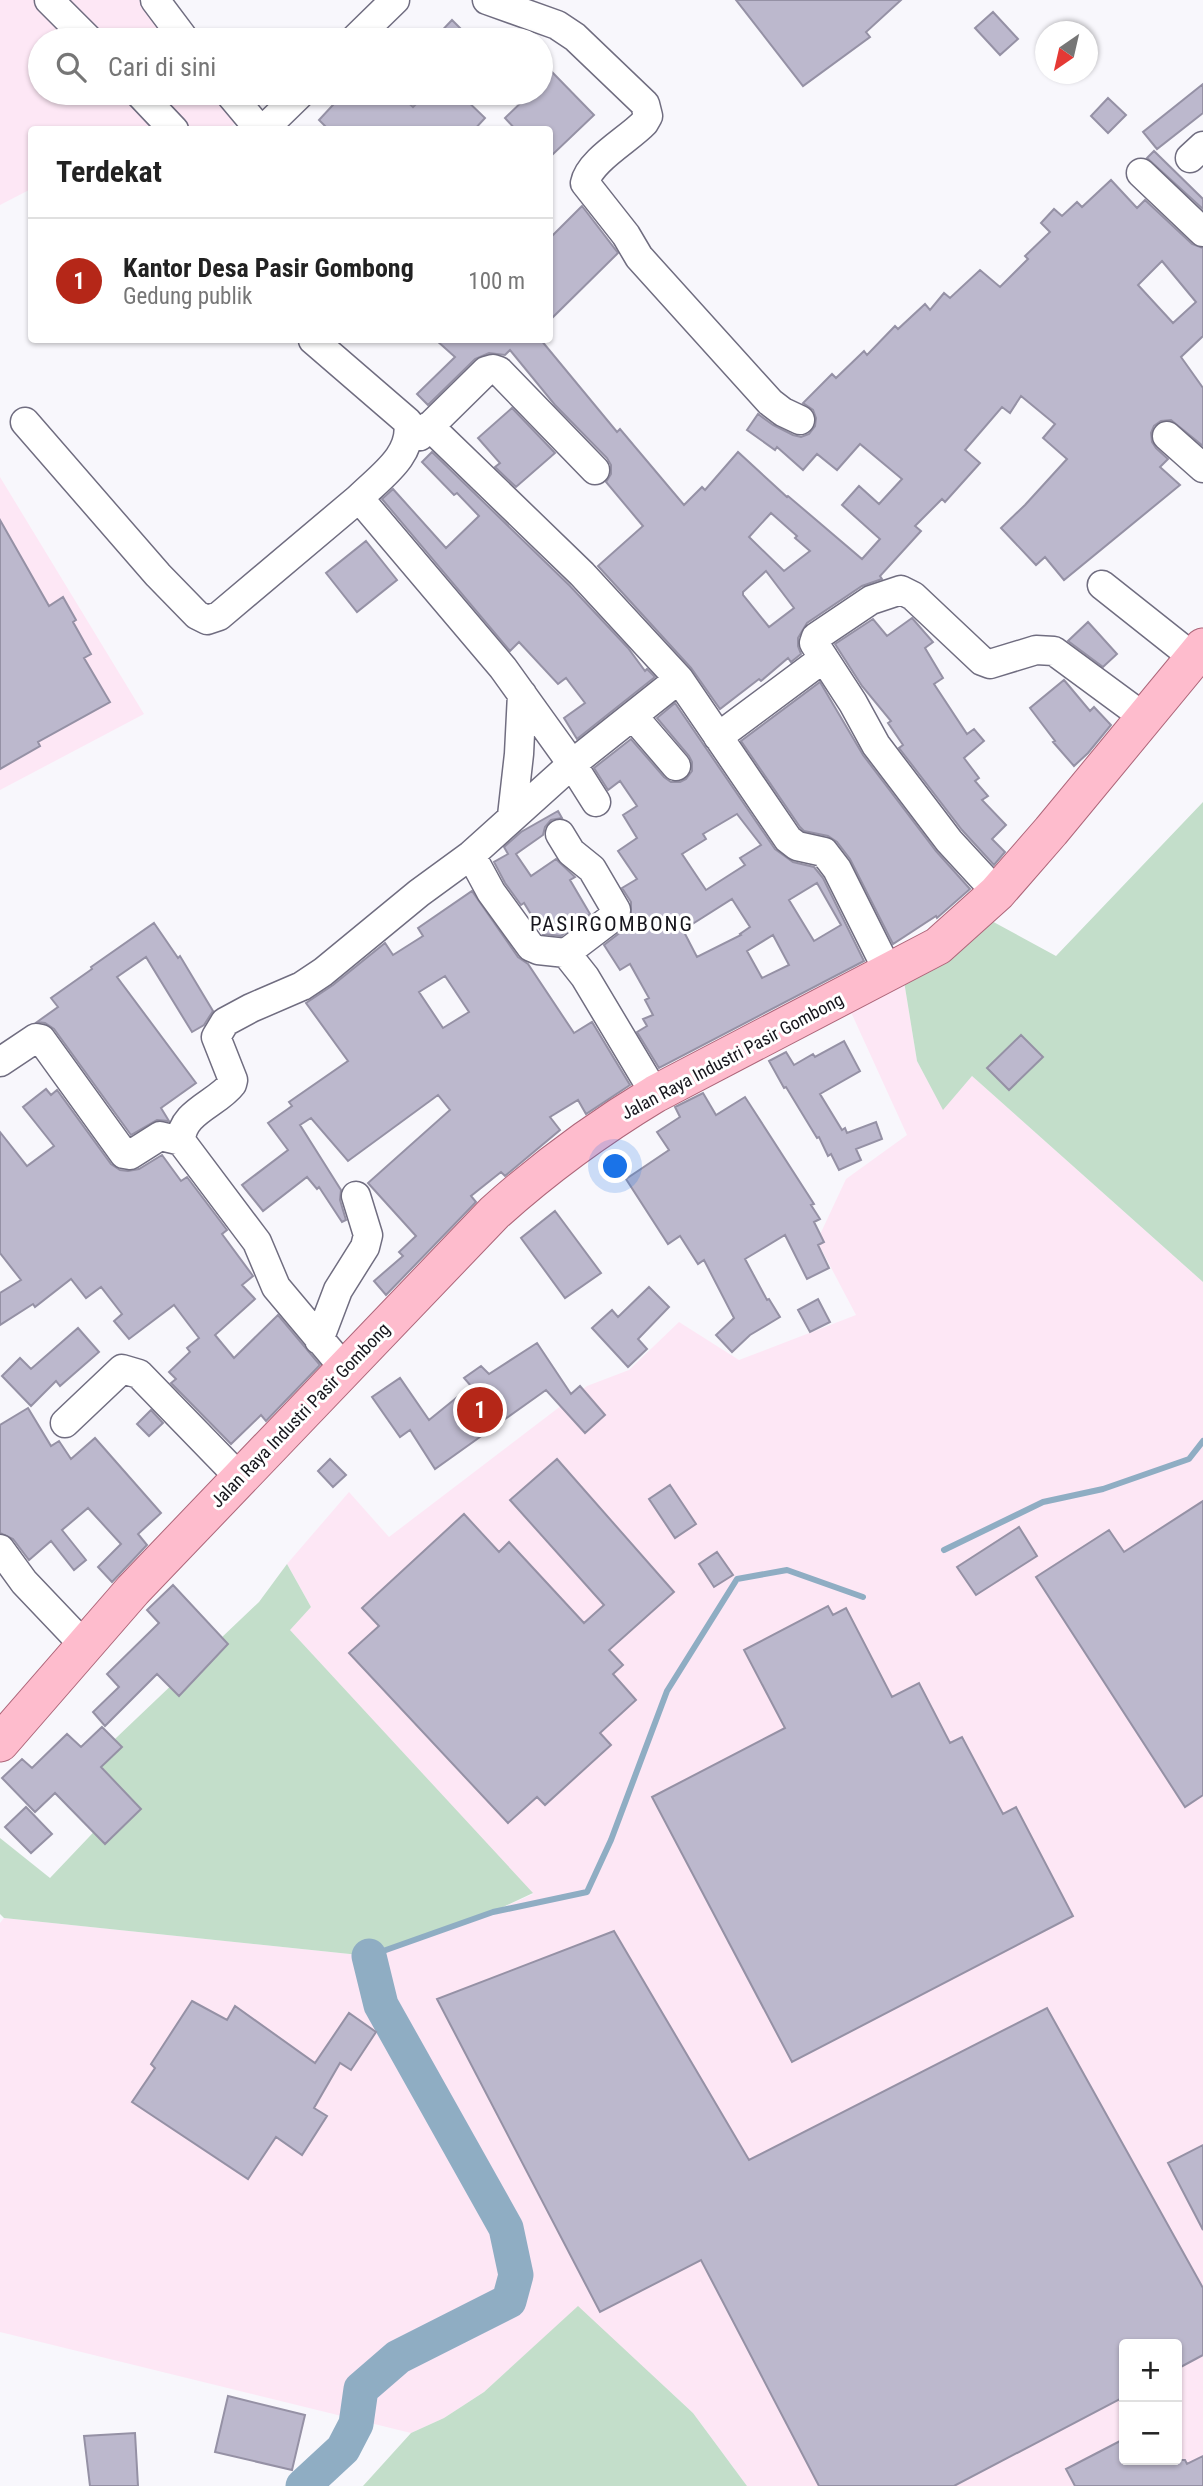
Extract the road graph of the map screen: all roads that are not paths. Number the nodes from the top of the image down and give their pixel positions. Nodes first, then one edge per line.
1 (49, 0) edge
2 (155, 0) edge
3 (396, 0) edge
4 (487, 0) edge
5 (77, 28) edge
6 (176, 28) edge
7 (367, 28) edge
8 (150, 105) edge
9 (239, 105) edge
10 (288, 105) edge
11 (170, 126) edge
12 (258, 126) edge
13 (265, 126) edge
14 (1141, 173) dead end
15 (1203, 232) edge
16 (316, 343) edge
17 (800, 420) dead end
18 (25, 422) dead end
19 (420, 430) junction
20 (1167, 436) dead end
21 (1203, 468) edge
22 (595, 470) dead end
23 (359, 498) junction
24 (1102, 585) dead end
25 (1199, 653) edge
26 (824, 657) junction
27 (679, 679) junction
28 (522, 694) junction
29 (633, 716) junction
30 (1145, 718) junction
31 (718, 737) junction
32 (572, 764) junction
33 (676, 766) dead end
34 (596, 802) dead end
35 (512, 816) junction
36 (560, 834) dead end
37 (471, 855) junction
38 (997, 893) junction
39 (566, 953) junction
40 (889, 973) junction
41 (0, 1062) edge
42 (655, 1094) junction
43 (181, 1141) junction
44 (356, 1196) dead end
45 (319, 1340) junction
46 (344, 1368) junction
47 (65, 1423) dead end
48 (240, 1478) junction
49 (0, 1549) edge
50 (83, 1644) junction
51 (0, 1743) edge

1 - 5 street
2 - 6 street
3 - 7 street
4 - 17 street
8 - 11 street
9 - 12 street
10 - 13 street
14 - 15 street
16 - 19 street
18 - 23 street
19 - 22 street
19 - 23 street
19 - 27 street
20 - 21 street
23 - 28 street
24 - 25 street
25 - 30 main road, Jalan Raya Industri Pasir Gombong
26 - 30 street
26 - 31 street
26 - 38 street
27 - 29 street
27 - 31 street
28 - 32 street
28 - 35 street
29 - 32 street
29 - 33 street
30 - 38 main road, Jalan Raya Industri Pasir Gombong
31 - 40 street
32 - 34 street
32 - 35 street
35 - 37 street
36 - 39 street
37 - 39 street
37 - 43 street
38 - 40 main road, Jalan Raya Industri Pasir Gombong
39 - 42 street
40 - 42 main road, Jalan Raya Industri Pasir Gombong
41 - 43 street
42 - 46 main road, Jalan Raya Industri Pasir Gombong
43 - 45 street
44 - 45 street
45 - 46 street
46 - 48 main road, Jalan Raya Industri Pasir Gombong
47 - 48 street
48 - 50 main road, Jalan Raya Industri Pasir Gombong
49 - 50 street
50 - 51 main road, Jalan Raya Industri Pasir Gombong

